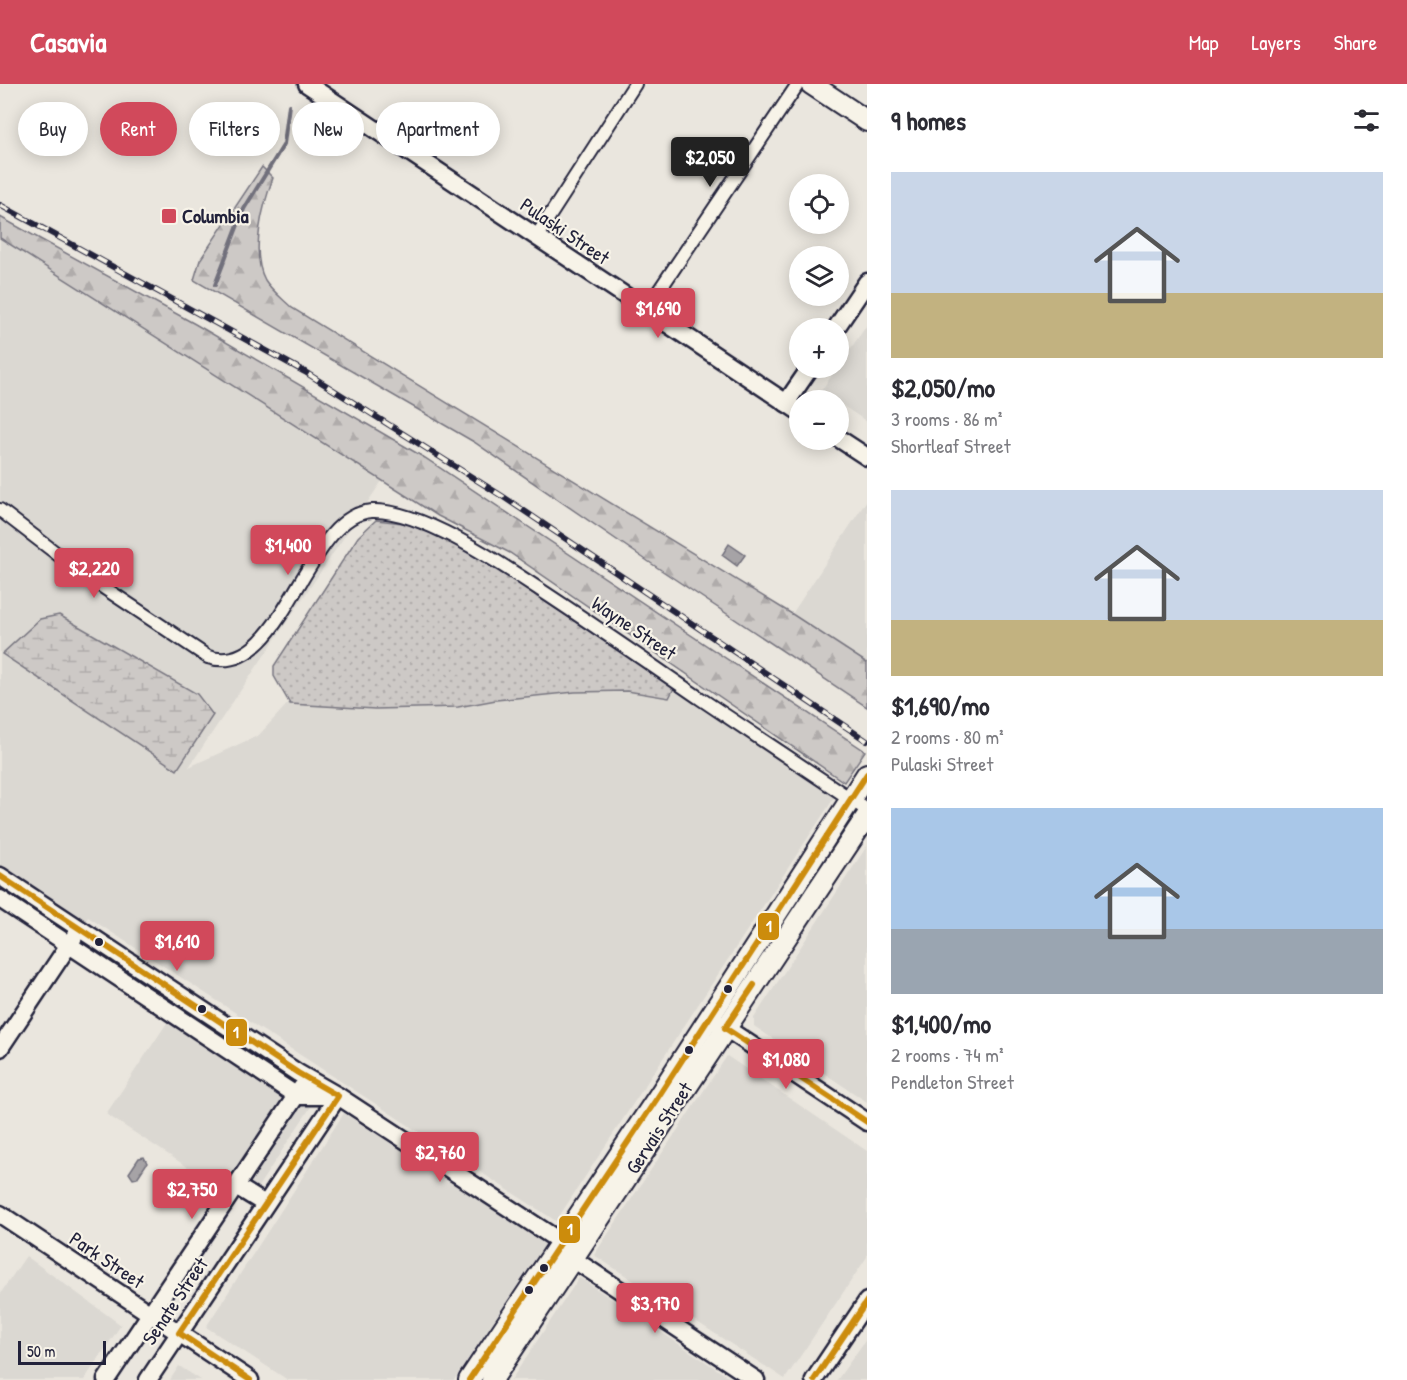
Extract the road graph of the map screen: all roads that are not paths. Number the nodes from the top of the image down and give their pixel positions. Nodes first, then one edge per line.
1 (307, 84) edge
2 (635, 84) edge
3 (798, 84) edge
4 (811, 84) edge
5 (867, 121) edge
6 (536, 237) junction
7 (867, 282) edge
8 (646, 310) junction
9 (843, 318) edge
10 (789, 405) edge
11 (849, 445) edge
12 (867, 457) edge
13 (0, 510) edge
14 (861, 792) edge
15 (867, 816) edge
16 (0, 876) edge
17 (0, 899) edge
18 (80, 928) junction
19 (69, 944) junction
20 (717, 1023) junction
21 (0, 1048) edge
22 (308, 1079) junction
23 (297, 1096) junction
24 (338, 1096) junction
25 (867, 1122) edge
26 (236, 1186) junction
27 (265, 1204) junction
28 (0, 1214) edge
29 (561, 1242) junction
30 (573, 1258) junction
31 (867, 1301) edge
32 (150, 1314) junction
33 (179, 1333) junction
34 (106, 1380) edge
35 (148, 1380) edge
36 (250, 1380) edge
37 (469, 1380) edge
38 (492, 1380) edge
39 (756, 1380) edge
40 (814, 1380) edge

1 - 6 street, Pulaski Street
2 - 6 street
3 - 8 street
4 - 5 main road
6 - 8 street, Pulaski Street
7 - 9 street
8 - 10 street, Pulaski Street
11 - 12 street
13 - 14 street, Wayne Street
14 - 20 main road, Gervais Street
15 - 20 main road, Gervais Street
16 - 18 street
17 - 19 street
18 - 19 street
18 - 22 street
19 - 21 street
19 - 23 street
20 - 25 street
20 - 29 main road, Gervais Street
20 - 30 main road, Gervais Street
22 - 23 street, Senate Street
22 - 24 street
23 - 24 street
23 - 26 street, Senate Street
24 - 27 street, Senate Street
24 - 29 street
26 - 27 street
26 - 32 street, Senate Street
27 - 33 street, Senate Street
28 - 32 street, Park Street
29 - 30 street
29 - 37 main road, Gervais Street
30 - 38 main road, Gervais Street
30 - 39 street
31 - 40 street
32 - 33 street, Park Street
32 - 34 street, Senate Street
33 - 35 street, Senate Street
33 - 36 street, Park Street

